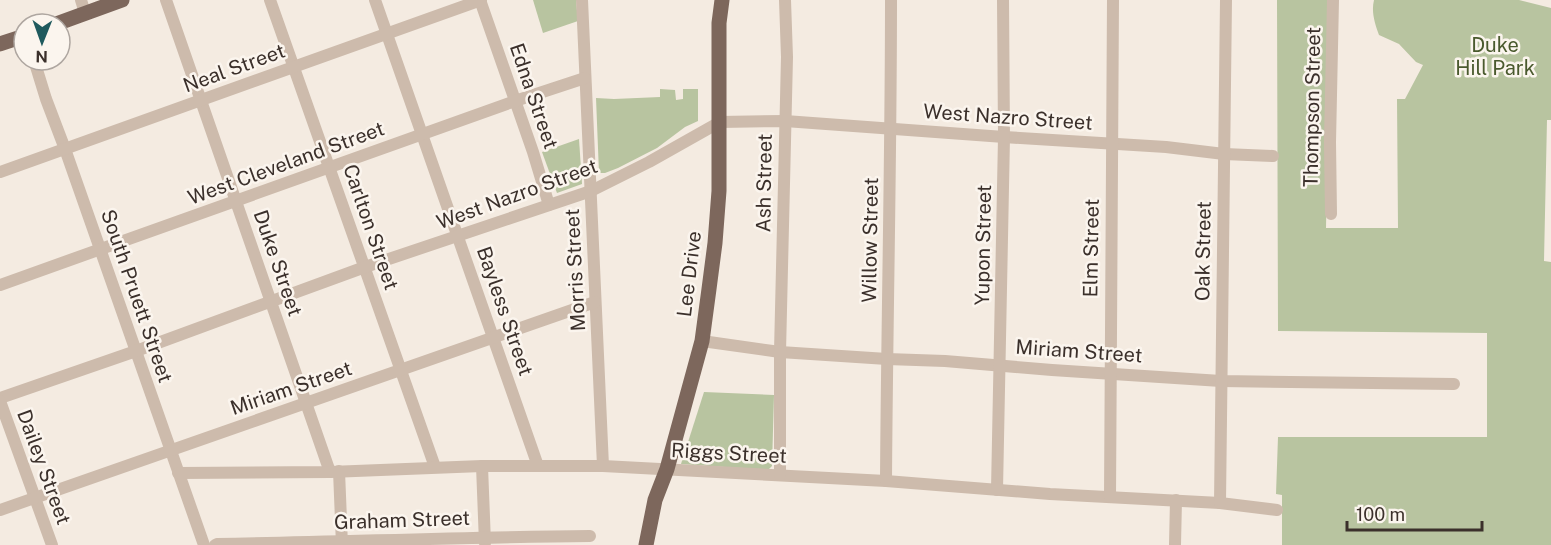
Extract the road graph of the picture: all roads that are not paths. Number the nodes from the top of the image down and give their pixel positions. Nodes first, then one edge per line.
1 (123, 0) edge
2 (166, 0) edge
3 (270, 0) edge
4 (375, 0) edge
5 (480, 0) edge
6 (582, 0) edge
7 (722, 0) edge
8 (785, 0) edge
9 (891, 0) edge
10 (1003, 0) edge
11 (1113, 0) edge
12 (1226, 0) edge
13 (1333, 0) edge
14 (83, 6) edge
15 (387, 34) junction
16 (294, 67) junction
17 (38, 72) edge
18 (585, 78) junction
19 (201, 101) junction
20 (515, 101) junction
21 (720, 122) junction
22 (785, 122) junction
23 (891, 128) junction
24 (423, 135) junction
25 (1004, 137) junction
26 (1112, 143) junction
27 (65, 149) junction
28 (1224, 154) junction
29 (1273, 156) dead end
30 (329, 168) junction
31 (0, 172) edge
32 (591, 191) junction
33 (236, 202) junction
34 (549, 205) junction
35 (1331, 214) dead end
36 (459, 236) junction
37 (99, 249) junction
38 (365, 267) junction
39 (0, 285) edge
40 (271, 301) junction
41 (595, 302) junction
42 (494, 337) junction
43 (702, 341) junction
44 (136, 351) junction
45 (780, 352) junction
46 (886, 359) junction
47 (1000, 365) junction
48 (401, 370) junction
49 (1110, 373) junction
50 (1221, 381) junction
51 (1454, 384) dead end
52 (0, 400) edge
53 (306, 402) junction
54 (170, 451) junction
55 (482, 466) junction
56 (538, 466) junction
57 (603, 466) junction
58 (435, 467) junction
59 (667, 469) junction
60 (335, 471) junction
61 (178, 473) junction
62 (780, 475) junction
63 (886, 481) junction
64 (997, 490) junction
65 (1110, 497) junction
66 (34, 498) junction
67 (1176, 500) junction
68 (1220, 503) junction
69 (0, 510) edge
70 (1277, 510) dead end
71 (590, 536) dead end
72 (485, 541) edge
73 (342, 544) edge
74 (52, 545) edge
75 (204, 545) edge
76 (215, 545) edge
77 (646, 545) edge
78 (1175, 545) edge

1 - 14 main road
2 - 19 street, Duke Street
3 - 16 street, Carlton Street
4 - 15 street, Bayless Street
5 - 15 street, Neal Street
5 - 20 street, Edna Street
6 - 18 street, Morris Street
7 - 21 main road, Lee Drive
8 - 22 street, Ash Street
9 - 23 street, Willow Street
10 - 25 street, Yupon Street
11 - 26 street, Elm Street
12 - 28 street, Oak Street
13 - 35 street, Thompson Street
15 - 16 street, Neal Street
15 - 24 street, Bayless Street
16 - 19 street, Neal Street
16 - 30 street, Carlton Street
17 - 27 street, South Pruett Street
18 - 20 street, West Cleveland Street
18 - 32 street, Morris Street
19 - 27 street, Neal Street
19 - 33 street, Duke Street
20 - 24 street, West Cleveland Street
20 - 34 street, Edna Street
21 - 22 street, West Nazro Street
21 - 32 street, West Nazro Street
21 - 43 main road, Lee Drive
22 - 23 street, West Nazro Street
22 - 45 street, Ash Street
23 - 25 street, West Nazro Street
23 - 46 street, Willow Street
24 - 30 street, West Cleveland Street
24 - 36 street, Bayless Street
25 - 26 street, West Nazro Street
25 - 47 street, Yupon Street
26 - 28 street, West Nazro Street
26 - 49 street, Elm Street
27 - 31 street, Neal Street
27 - 37 street, South Pruett Street
28 - 29 street, West Nazro Street
28 - 50 street, Oak Street
30 - 33 street, West Cleveland Street
30 - 38 street, Carlton Street
32 - 34 street, West Nazro Street
32 - 41 street, Morris Street
33 - 37 street, West Cleveland Street
33 - 40 street, Duke Street
34 - 36 street, West Nazro Street
36 - 38 street, West Nazro Street
36 - 42 street, Bayless Street
37 - 39 street, West Cleveland Street
37 - 44 street, South Pruett Street
38 - 40 street, West Nazro Street
38 - 48 street, Carlton Street
40 - 44 street, West Nazro Street
40 - 53 street, Duke Street
41 - 42 street, Miriam Street
41 - 57 street, Morris Street
42 - 48 street, Miriam Street
42 - 56 street, Bayless Street
43 - 45 street, Miriam Street
43 - 59 main road, Lee Drive
44 - 52 street, West Nazro Street
44 - 54 street, South Pruett Street
45 - 46 street, Miriam Street
45 - 62 street, Ash Street
46 - 47 street, Miriam Street
46 - 63 street, Willow Street
47 - 49 street, Miriam Street
47 - 64 street, Yupon Street
48 - 53 street, Miriam Street
48 - 58 street, Carlton Street
49 - 50 street, Miriam Street
49 - 65 street, Elm Street
50 - 51 street, Miriam Street
50 - 68 street, Oak Street
52 - 66 street, Dailey Street
53 - 54 street, Miriam Street
53 - 60 street, Duke Street
54 - 61 street, South Pruett Street
54 - 66 street, Miriam Street
55 - 56 street, Riggs Street
55 - 58 street, Riggs Street
55 - 72 street
56 - 57 street, Riggs Street
57 - 59 street, Riggs Street
58 - 60 street, Riggs Street
59 - 62 street, Riggs Street
59 - 77 main road, Lee Drive
60 - 61 street, Riggs Street
60 - 73 street, Duke Street
61 - 75 street, South Pruett Street
62 - 63 street, Riggs Street
63 - 64 street, Riggs Street
64 - 65 street, Riggs Street
65 - 67 street, Riggs Street
66 - 69 street, Miriam Street
66 - 74 street, Dailey Street
67 - 68 street, Riggs Street
67 - 78 street
68 - 70 street, Riggs Street
71 - 72 street, Graham Street
72 - 73 street, Graham Street
73 - 76 street, Graham Street

